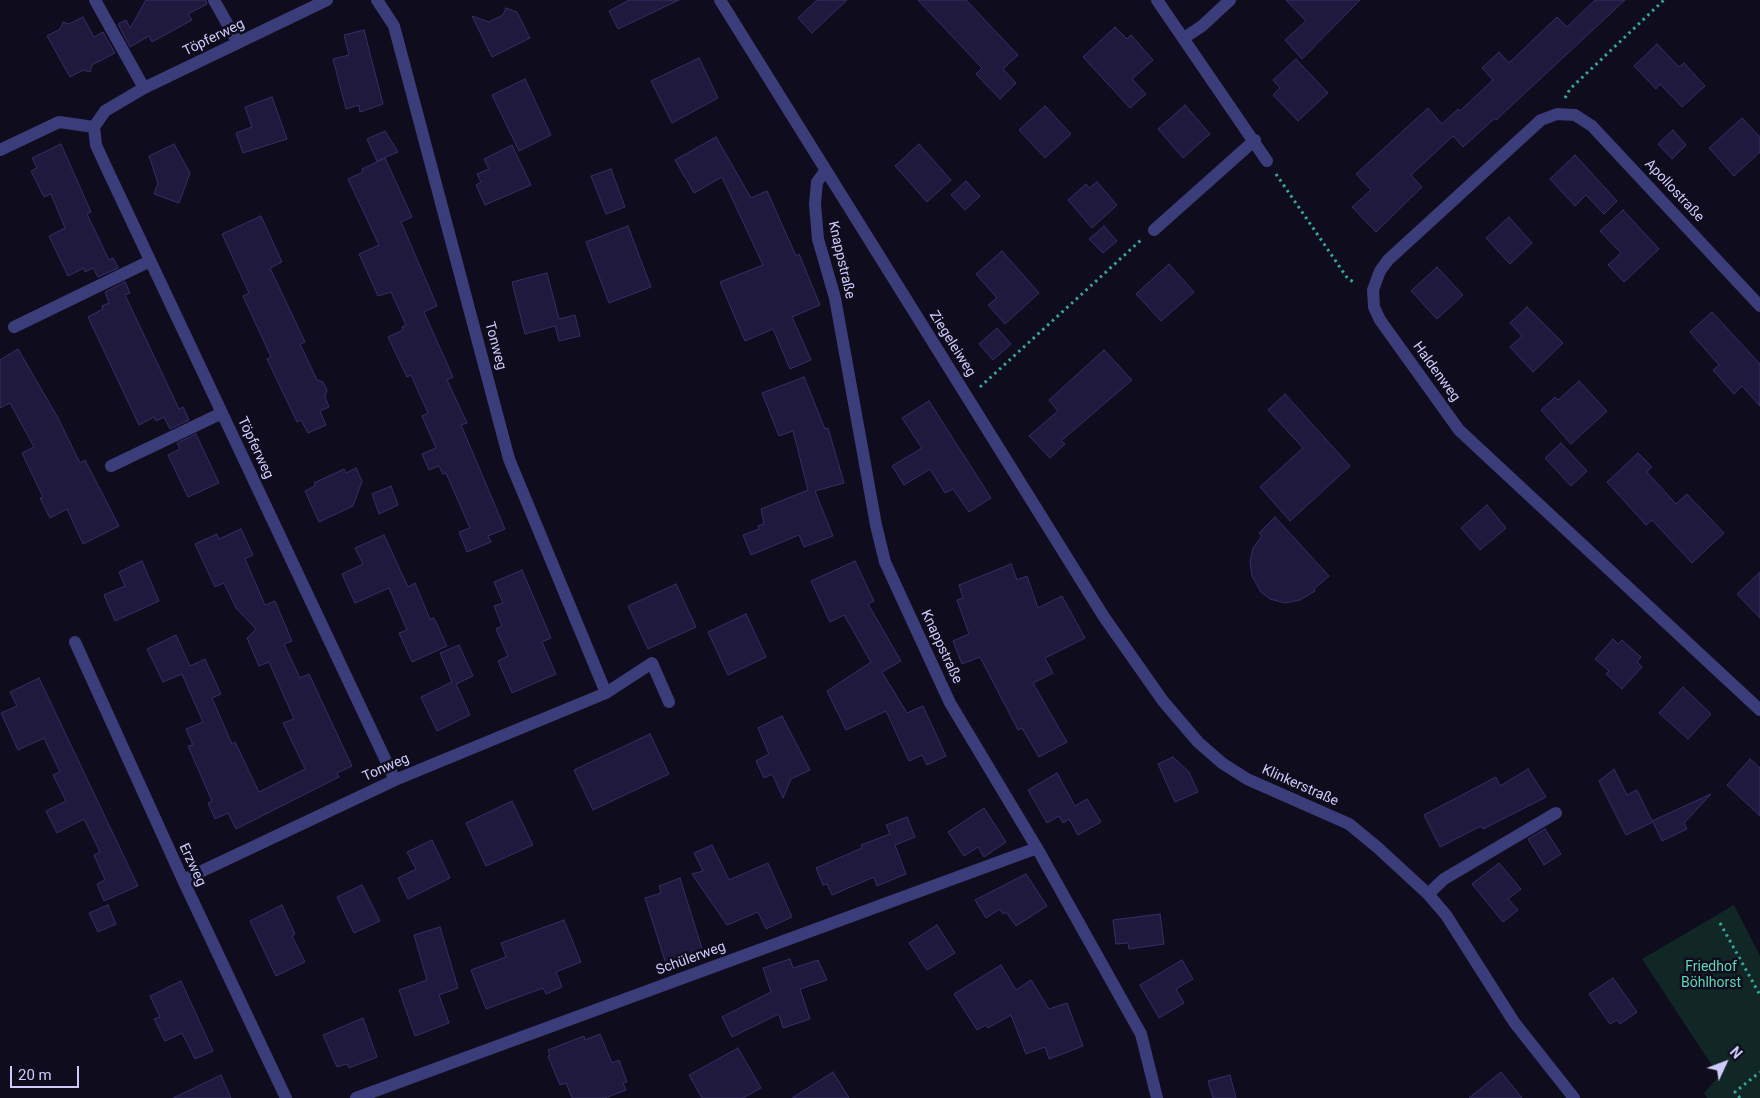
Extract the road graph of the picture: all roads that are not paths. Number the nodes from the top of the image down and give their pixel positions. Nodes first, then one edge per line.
1 (95, 0) edge
2 (214, 0) edge
3 (327, 0) edge
4 (377, 0) edge
5 (720, 0) edge
6 (1157, 0) edge
7 (1230, 0) edge
8 (1184, 38) junction
9 (238, 43) junction
10 (144, 88) junction
11 (94, 127) junction
12 (1255, 140) junction
13 (0, 150) edge
14 (1267, 161) road end
15 (826, 170) junction
16 (1154, 230) road end
17 (150, 262) junction
18 (1374, 290) joint
19 (1760, 306) edge
20 (14, 327) dead end
21 (222, 413) junction
22 (110, 466) dead end
23 (75, 642) dead end
24 (606, 693) junction
25 (1163, 701) joint
26 (670, 702) dead end
27 (1760, 710) edge
28 (395, 780) junction
29 (1556, 813) dead end
30 (1036, 848) junction
31 (183, 880) junction
32 (1428, 894) junction
33 (286, 1098) edge
34 (356, 1098) edge
35 (1157, 1098) edge
36 (1574, 1098) edge

1 - 10 street
2 - 9 street
3 - 9 street, Töpferweg
4 - 24 street, Tonweg
5 - 15 street, Ziegeleiweg
6 - 8 street
7 - 8 street
8 - 12 street
9 - 10 street, Töpferweg
10 - 11 street, Töpferweg
11 - 13 street
11 - 17 street, Töpferweg
12 - 14 street
12 - 16 street
15 - 25 street, Ziegeleiweg
15 - 30 street, Knappstraße
17 - 20 street
17 - 21 street, Töpferweg
18 - 19 street, Apollostraße
18 - 27 street, Haldenweg
21 - 22 street
21 - 28 street, Töpferweg
23 - 31 street, Erzweg
24 - 26 street, Tonweg
24 - 28 street, Tonweg
25 - 32 street, Klinkerstraße
28 - 31 street, Tonweg
29 - 32 street
30 - 34 street, Schülerweg
30 - 35 street, Knappstraße
31 - 33 street, Erzweg
32 - 36 street, Klinkerstraße

